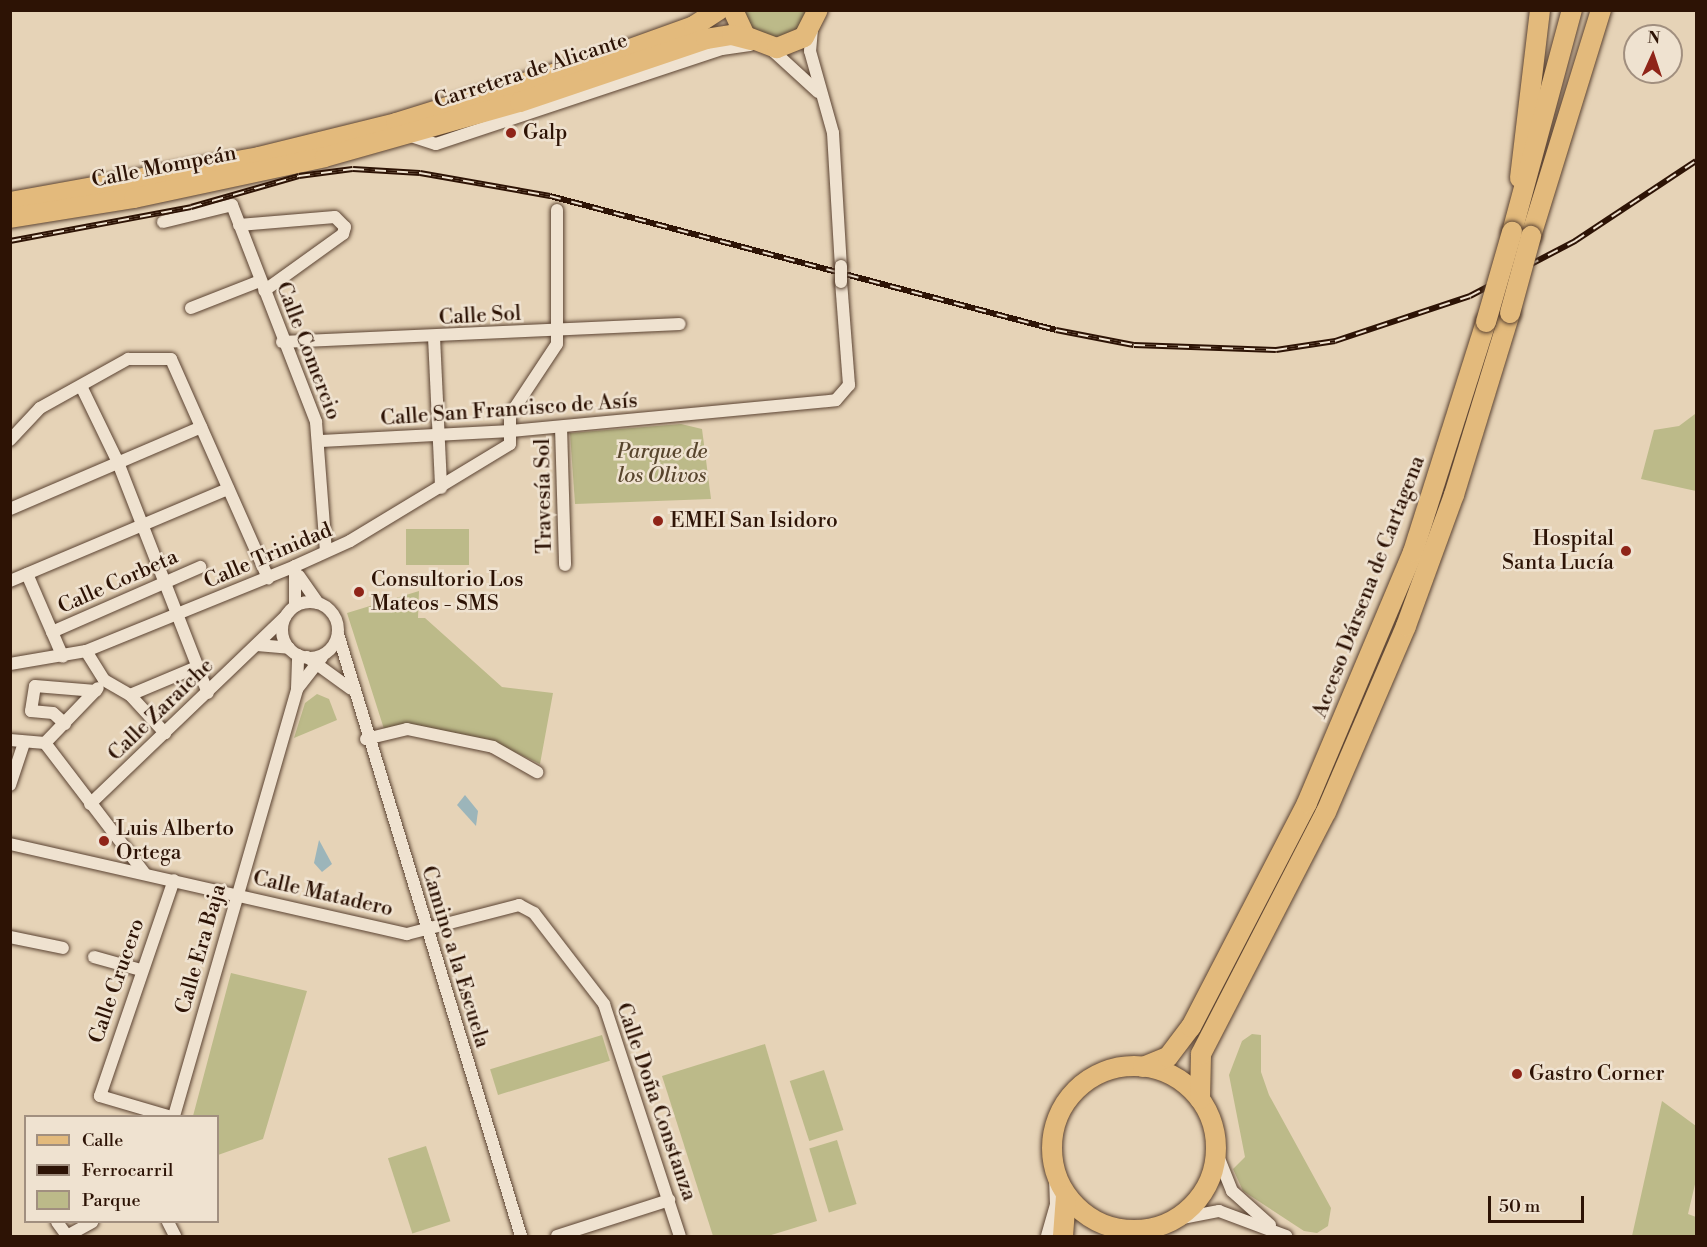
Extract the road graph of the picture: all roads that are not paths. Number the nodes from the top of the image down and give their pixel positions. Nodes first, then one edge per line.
1 (720, 10) edge
2 (733, 10) edge
3 (1540, 10) edge
4 (1572, 10) edge
5 (1586, 10) edge
6 (1601, 10) edge
7 (818, 17) edge
8 (761, 45) junction
9 (819, 93) junction
10 (323, 150) junction
11 (1550, 168) junction
12 (10, 202) edge
13 (557, 210) dead end
14 (10, 218) edge
15 (163, 222) dead end
16 (239, 225) junction
17 (1512, 232) junction
18 (262, 286) junction
19 (191, 308) dead end
20 (680, 324) dead end
21 (557, 332) junction
22 (434, 337) junction
23 (282, 342) junction
24 (81, 386) junction
25 (201, 427) junction
26 (561, 427) junction
27 (511, 431) junction
28 (438, 436) junction
29 (10, 440) edge
30 (321, 441) junction
31 (117, 459) junction
32 (441, 488) junction
33 (228, 489) junction
34 (10, 509) edge
35 (142, 526) junction
36 (326, 551) junction
37 (565, 565) dead end
38 (200, 567) dead end
39 (297, 571) junction
40 (27, 574) junction
41 (268, 578) junction
42 (10, 580) edge
43 (164, 584) junction
44 (318, 603) junction
45 (295, 606) junction
46 (177, 616) junction
47 (285, 617) junction
48 (52, 632) junction
49 (338, 634) junction
50 (257, 645) junction
51 (86, 651) junction
52 (298, 653) junction
53 (63, 657) junction
54 (322, 658) junction
55 (10, 664) edge
56 (196, 667) junction
57 (104, 680) junction
58 (297, 689) junction
59 (351, 689) junction
60 (96, 691) junction
61 (208, 693) junction
62 (130, 694) junction
63 (65, 724) junction
64 (165, 733) junction
65 (366, 739) junction
66 (10, 740) edge
67 (45, 742) junction
68 (24, 743) junction
69 (537, 772) dead end
70 (10, 785) edge
71 (90, 804) junction
72 (10, 844) edge
73 (145, 874) junction
74 (174, 880) junction
75 (237, 894) junction
76 (519, 905) joint
77 (428, 933) junction
78 (10, 937) edge
79 (63, 948) dead end
80 (94, 957) dead end
81 (141, 970) junction
82 (1143, 1067) junction
83 (1200, 1099) junction
84 (165, 1115) edge
85 (174, 1115) edge
86 (1216, 1151) junction
87 (1055, 1172) junction
88 (1066, 1196) junction
89 (669, 1200) junction
90 (1177, 1218) junction
91 (58, 1223) edge
92 (89, 1223) edge
93 (1159, 1227) junction
94 (1110, 1233) edge
95 (67, 1236) edge
96 (521, 1236) edge
97 (557, 1236) edge
98 (680, 1236) edge
99 (1047, 1236) edge
100 (1063, 1236) edge
101 (1138, 1236) edge
102 (1286, 1236) edge

1 - 10 main road, Carretera de Alicante
2 - 8 main road
3 - 17 main road
4 - 17 main road, Acceso Dársena de Cartagena
5 - 11 main road
6 - 11 main road
7 - 8 main road
7 - 9 street, Calle San Francisco de Asís
8 - 9 street
8 - 10 main road, Carretera de Alicante
9 - 26 street, Calle San Francisco de Asís, bridge
10 - 12 main road, Calle Mompeán
10 - 14 main road, Calle Mompeán
11 - 83 main road, bridge
13 - 21 street, Travesía Sol
15 - 16 street, Calle Comercio
16 - 18 street, Calle Comercio
16 - 18 street
17 - 82 main road, Acceso Dársena de Cartagena, bridge
18 - 19 street
18 - 23 street, Calle Comercio
20 - 21 street, Calle Sol
21 - 22 street, Calle Sol
21 - 27 street, Travesía Sol
22 - 23 street, Calle Sol
22 - 28 street
23 - 30 street, Calle Comercio
24 - 25 street
24 - 29 street
24 - 31 street
25 - 31 street
25 - 33 street
26 - 27 street, Calle San Francisco de Asís
26 - 37 street, Travesía Sol
27 - 28 street, Calle San Francisco de Asís
27 - 32 street, Calle Trinidad
28 - 30 street, Calle San Francisco de Asís
28 - 32 street
30 - 36 street, Calle Comercio
31 - 34 street
31 - 35 street
32 - 36 street, Calle Trinidad
33 - 35 street
33 - 41 street
35 - 40 street
35 - 43 street
36 - 39 street, Calle Trinidad
38 - 43 street, Calle Corbeta
39 - 41 street, Calle Trinidad
39 - 44 street
39 - 45 street
40 - 42 street
40 - 48 street
41 - 46 street, Calle Trinidad
43 - 46 street
43 - 48 street, Calle Corbeta
44 - 45 street
44 - 49 street
45 - 47 street
46 - 51 street, Calle Trinidad
46 - 56 street
47 - 50 street, Calle Zaraiche
47 - 52 street
48 - 53 street
49 - 54 street
49 - 59 street, Camino a la Escuela
50 - 52 street
50 - 61 street, Calle Zaraiche
51 - 53 street, Calle Trinidad
51 - 57 street
52 - 54 street
52 - 58 street, Calle Era Baja
53 - 55 street, Calle Trinidad
54 - 58 street, Calle Era Baja
54 - 59 street
56 - 61 street
56 - 62 street
57 - 60 street
57 - 62 street
58 - 75 street, Calle Era Baja
59 - 65 street, Camino a la Escuela
60 - 63 street
60 - 63 street
61 - 64 street, Calle Zaraiche
62 - 64 street
63 - 67 street
64 - 71 street, Calle Zaraiche
65 - 69 street
65 - 77 street, Camino a la Escuela
66 - 68 street
67 - 68 street
67 - 71 street
68 - 70 street
71 - 73 street
72 - 73 street, Calle Matadero
73 - 74 street, Calle Matadero
74 - 75 street, Calle Matadero
74 - 81 street, Calle Crucero
75 - 77 street, Calle Matadero
75 - 85 street, Calle Era Baja
76 - 77 street, Calle Matadero
76 - 89 street, Calle Doña Constanza
77 - 96 street, Camino a la Escuela
78 - 79 street
80 - 81 street
81 - 84 street, Calle Crucero
82 - 83 main road
82 - 87 main road
83 - 86 main road
86 - 90 main road
86 - 102 street
87 - 88 main road
87 - 99 street
88 - 94 main road
88 - 100 main road
89 - 97 street
89 - 98 street, Calle Doña Constanza
90 - 93 main road
90 - 102 street
91 - 95 street
92 - 95 street
93 - 94 main road
93 - 101 street

